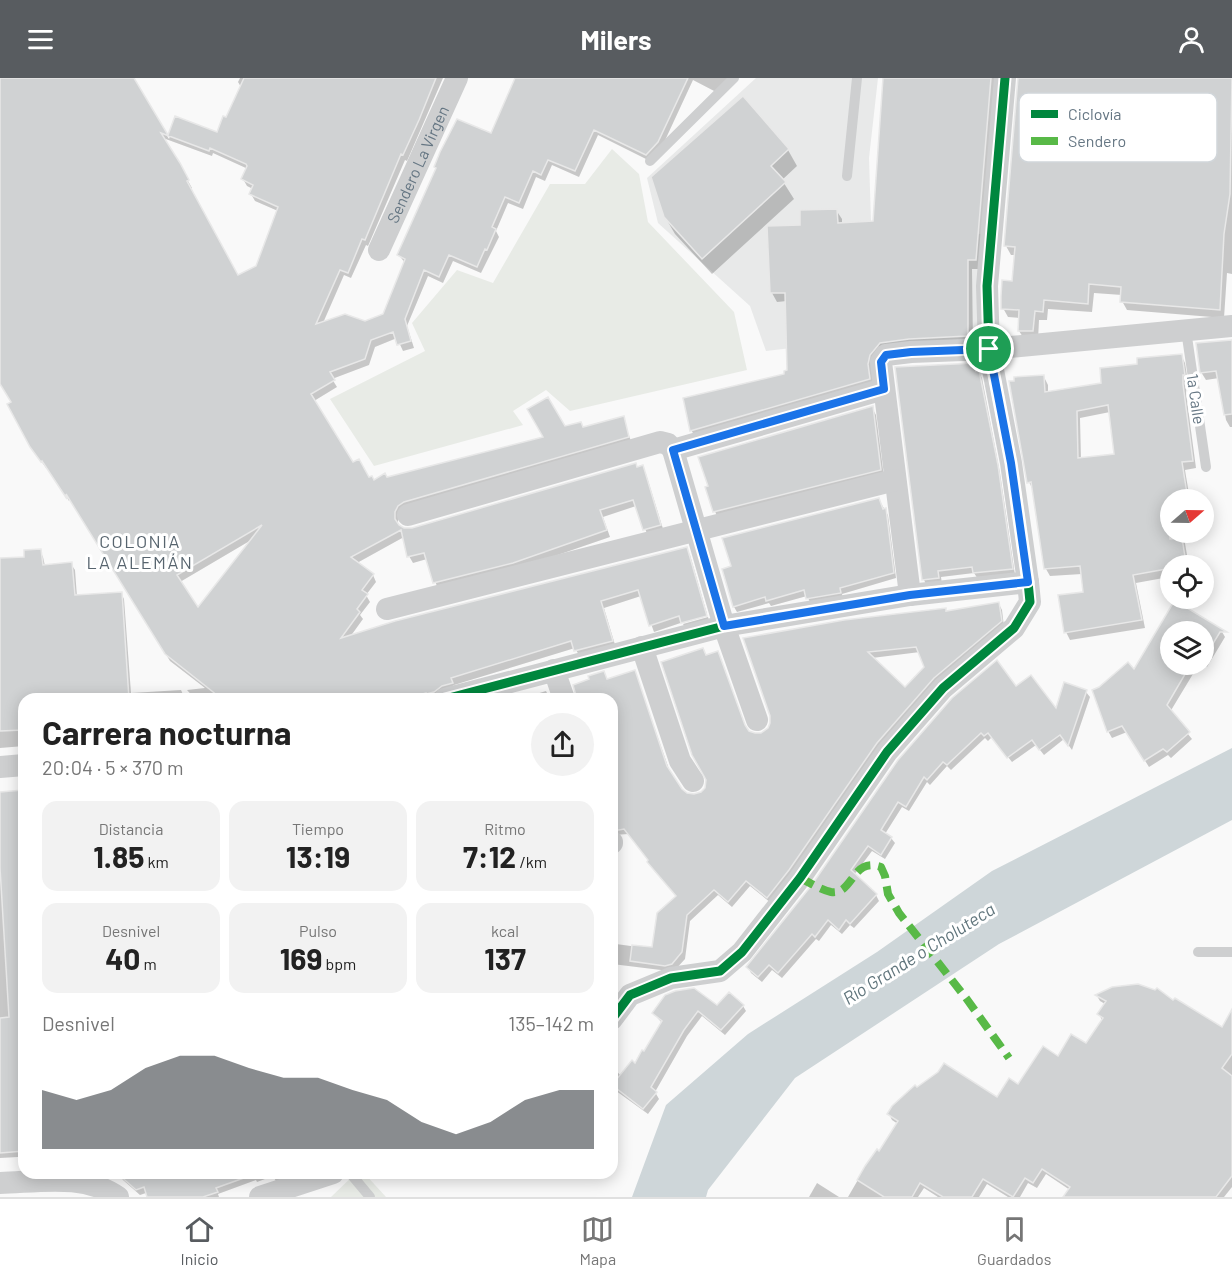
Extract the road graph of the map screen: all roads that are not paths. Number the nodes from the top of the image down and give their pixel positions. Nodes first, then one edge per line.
1 (457, 78) edge
2 (734, 78) edge
3 (857, 78) edge
4 (1005, 78) edge
5 (650, 161) dead end
6 (847, 176) dead end
7 (379, 250) dead end
8 (1232, 326) edge
9 (1186, 330) junction
10 (989, 349) junction
11 (884, 389) junction
12 (673, 450) junction
13 (1206, 467) dead end
14 (895, 480) junction
15 (408, 515) dead end
16 (698, 530) junction
17 (1028, 582) junction
18 (910, 595) junction
19 (387, 609) dead end
20 (724, 626) junction
21 (642, 647) junction
22 (554, 670) junction
23 (479, 693) edge
24 (562, 693) edge
25 (757, 720) dead end
26 (18, 766) edge
27 (0, 767) edge
28 (693, 781) dead end
29 (1198, 952) dead end
30 (1232, 952) edge
31 (618, 1011) edge
32 (315, 1179) edge
33 (355, 1179) edge
34 (0, 1183) edge
35 (118, 1197) edge
36 (260, 1197) edge
37 (370, 1197) edge

1 - 7 street, Sendero La Virgen
2 - 5 lane
3 - 6 lane
4 - 10 street
8 - 9 street
9 - 10 street
9 - 13 lane, 1a Calle
10 - 11 street
10 - 17 street
11 - 12 street
11 - 14 street
12 - 15 street
12 - 16 street
14 - 16 street
14 - 18 street
16 - 19 street
16 - 20 street
17 - 18 street
17 - 31 street
18 - 20 street
20 - 21 street
20 - 25 street
21 - 22 street
21 - 28 street
22 - 23 street
22 - 24 street
26 - 27 street
29 - 30 lane
32 - 36 street
33 - 37 lane
34 - 35 street

